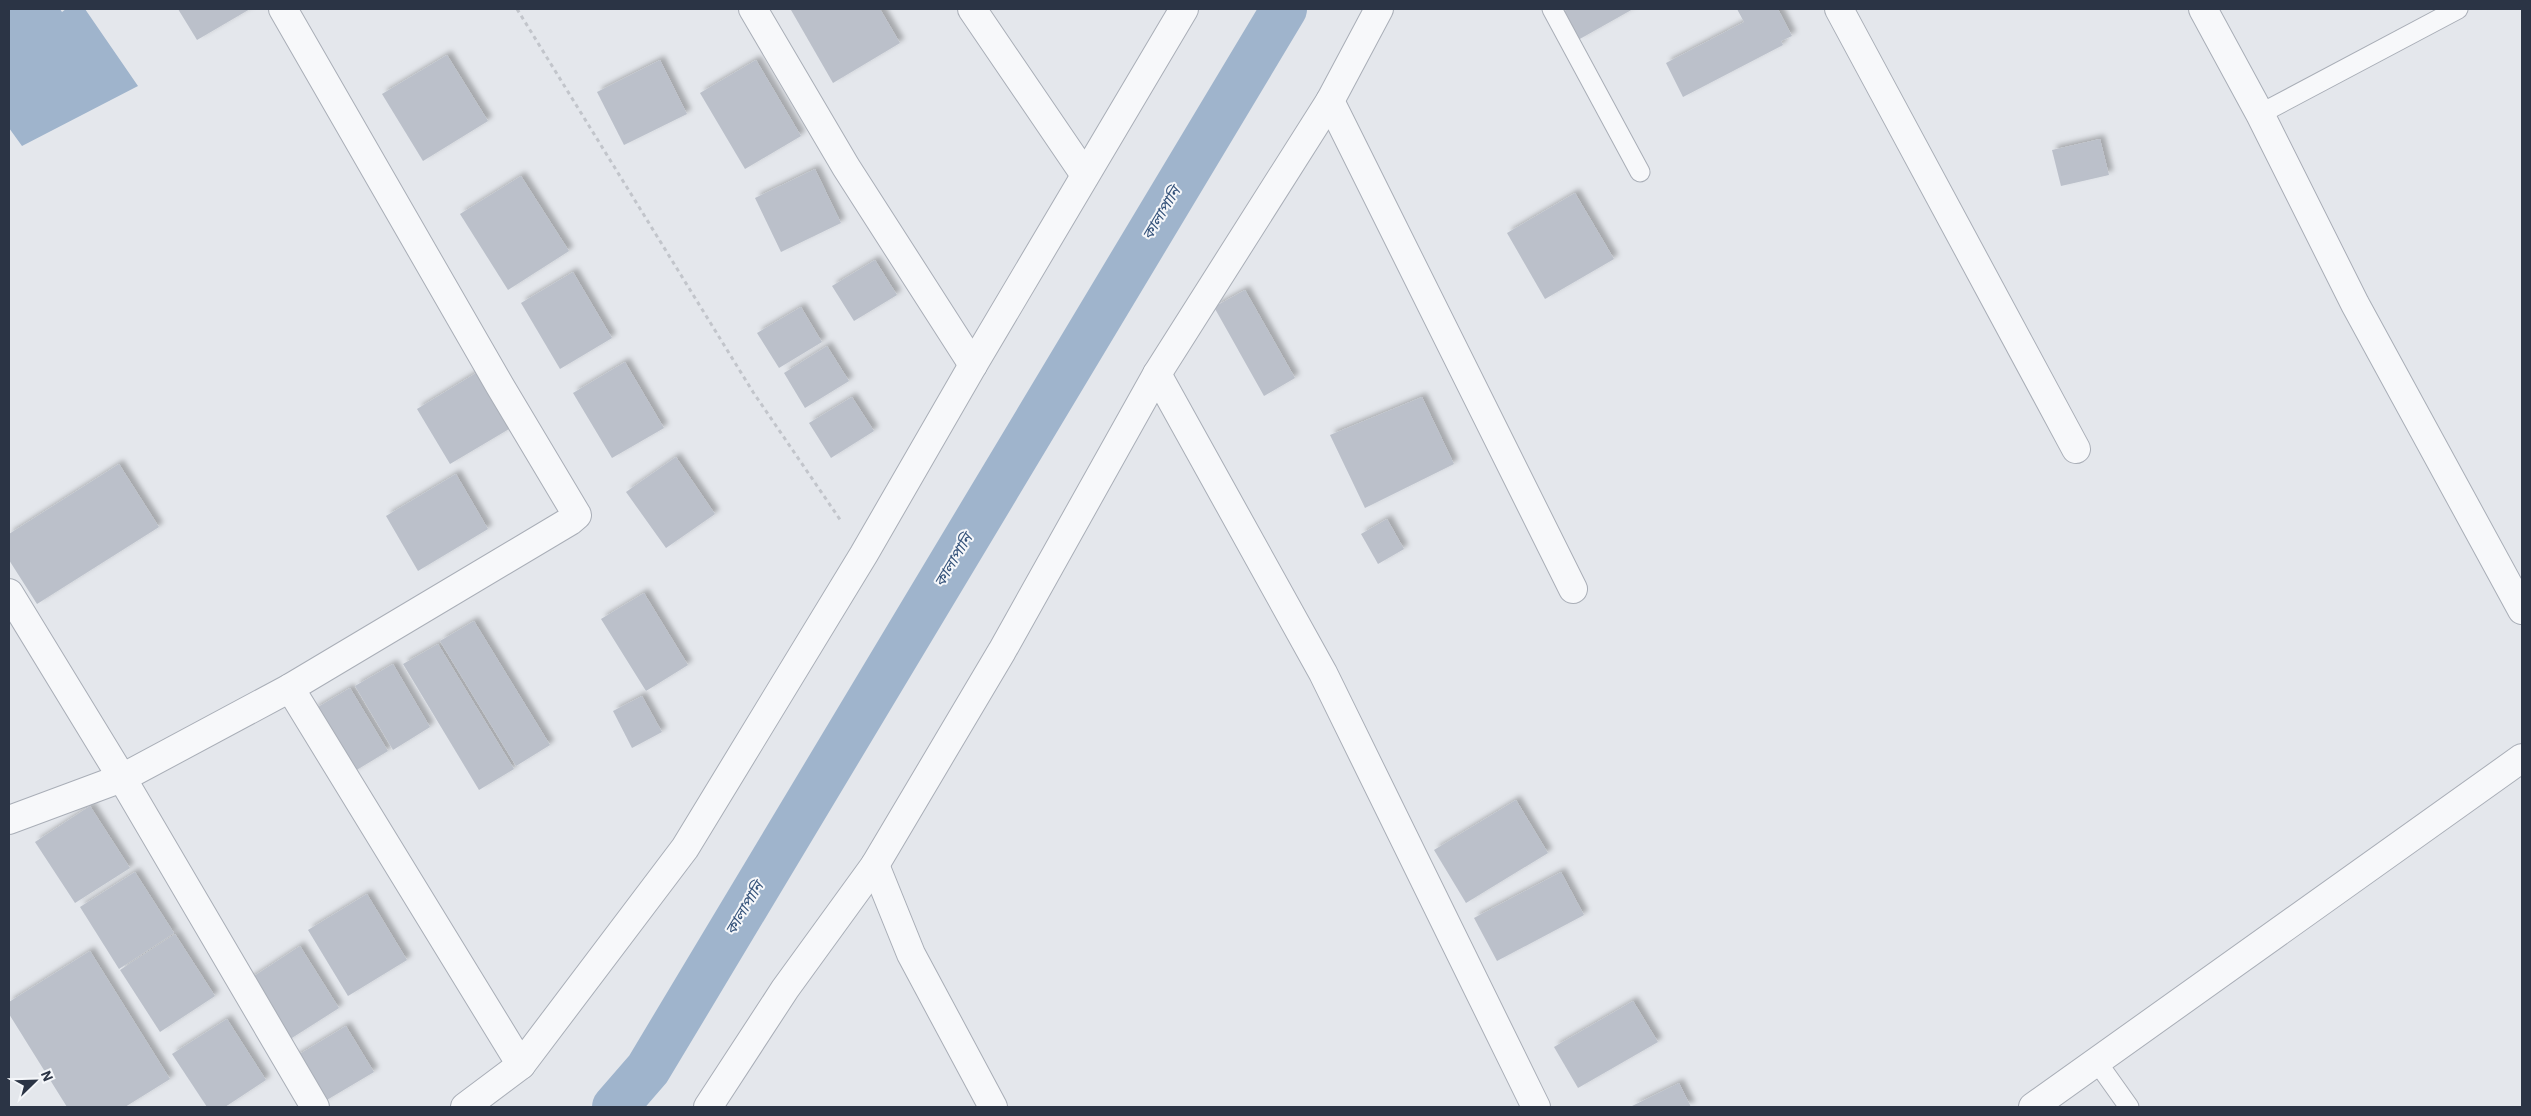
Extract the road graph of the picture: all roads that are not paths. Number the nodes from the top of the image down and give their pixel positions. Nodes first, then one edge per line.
1 (283, 9) edge
2 (753, 9) edge
3 (972, 9) edge
4 (1184, 9) edge
5 (1380, 9) edge
6 (1552, 9) edge
7 (1839, 9) edge
8 (2203, 9) edge
9 (2458, 9) edge
10 (1330, 101) junction
11 (2260, 114) junction
12 (1640, 172) dead end
13 (1085, 175) junction
14 (973, 365) junction
15 (1157, 374) junction
16 (2076, 449) dead end
17 (1573, 589) dead end
18 (9, 593) edge
19 (2522, 610) edge
20 (290, 688) junction
21 (2522, 758) edge
22 (122, 778) junction
23 (9, 820) edge
24 (875, 865) junction
25 (2097, 1062) junction
26 (521, 1065) junction
27 (315, 1107) edge
28 (466, 1107) edge
29 (708, 1107) edge
30 (993, 1107) edge
31 (1536, 1107) edge
32 (2033, 1107) edge
33 (2129, 1107) edge

1 - 20 street
2 - 14 street
3 - 13 street
4 - 13 street
5 - 10 street
6 - 12 lane
7 - 16 street
8 - 11 street
9 - 11 lane
10 - 15 street
10 - 17 street
11 - 19 street
13 - 14 street
14 - 26 street
15 - 24 street
15 - 31 street
18 - 22 street
20 - 22 street
20 - 26 street
21 - 25 street
22 - 23 street
22 - 27 street
24 - 29 street
24 - 30 street
25 - 32 street
25 - 33 lane
26 - 28 street

